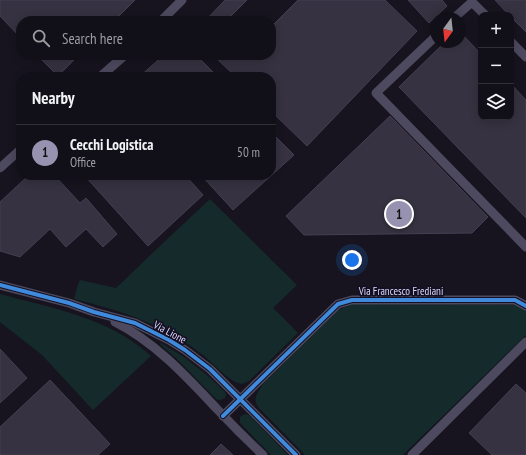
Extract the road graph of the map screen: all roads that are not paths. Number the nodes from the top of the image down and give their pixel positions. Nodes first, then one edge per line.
1 (182, 0) edge
2 (461, 12) edge
3 (482, 12) edge
4 (166, 16) edge
5 (430, 42) edge
6 (514, 45) edge
7 (526, 57) edge
8 (119, 60) edge
9 (106, 72) edge
10 (16, 154) edge
11 (0, 168) edge
12 (526, 247) edge
13 (0, 285) edge
14 (526, 306) edge
15 (94, 312) junction
16 (526, 342) edge
17 (241, 398) junction
18 (223, 416) junction
19 (263, 455) edge
20 (296, 455) edge
21 (412, 455) edge

1 - 4 street
2 - 3 street
5 - 12 street
6 - 7 street
8 - 9 street
10 - 11 street
13 - 15 street, Via Lione
14 - 17 street, Via Francesco Frediani
15 - 17 street, Via Lione
15 - 18 street, Via Lione
16 - 21 street
17 - 18 street, Via Francesco Frediani
17 - 20 street, Via Lione
18 - 19 street, Via Lione

